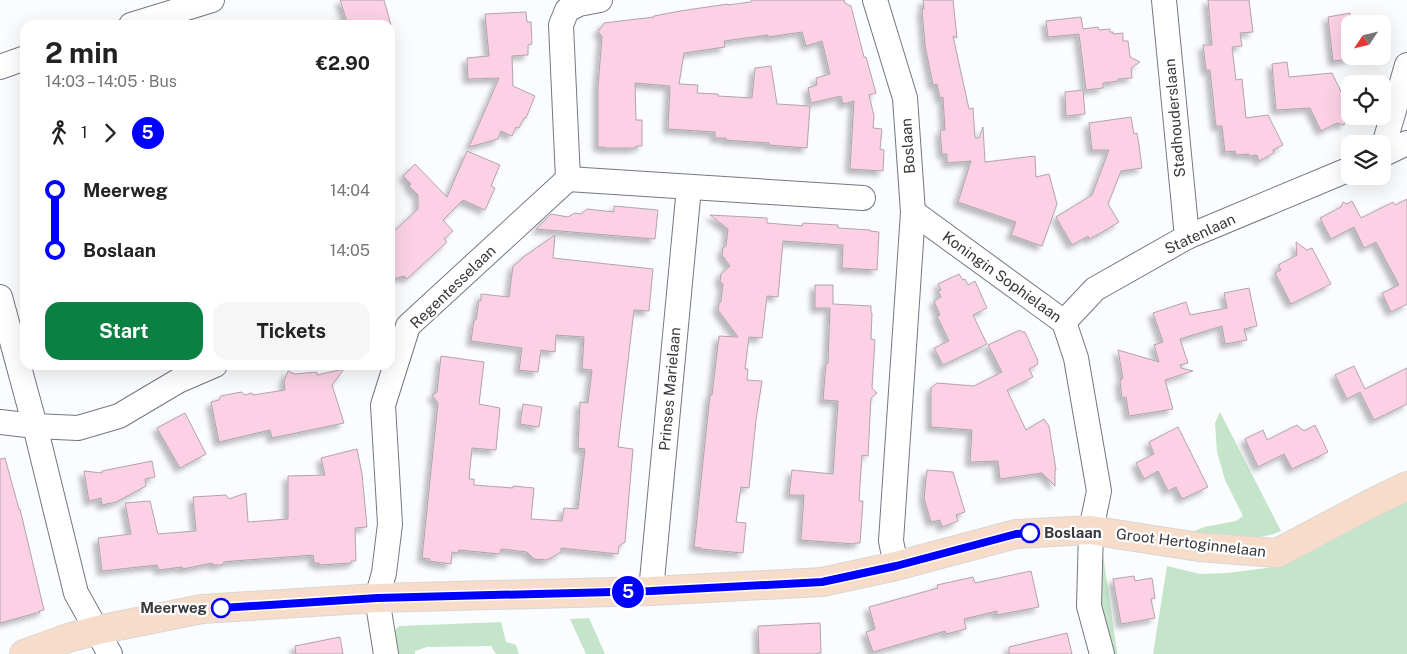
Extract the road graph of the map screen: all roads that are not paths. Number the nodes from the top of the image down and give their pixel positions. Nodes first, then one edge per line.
1 (212, 0) edge
2 (600, 0) edge
3 (875, 0) edge
4 (1164, 0) edge
5 (147, 20) edge
6 (20, 60) edge
7 (1407, 65) edge
8 (0, 67) edge
9 (1387, 135) edge
10 (1407, 143) edge
11 (1391, 150) edge
12 (1341, 173) edge
13 (568, 179) junction
14 (689, 187) junction
15 (863, 198) dead end
16 (913, 212) junction
17 (1187, 237) junction
18 (0, 298) edge
19 (1064, 322) junction
20 (399, 328) edge
21 (395, 348) edge
22 (203, 370) edge
23 (390, 370) edge
24 (0, 422) edge
25 (35, 426) junction
26 (1407, 486) edge
27 (1091, 530) junction
28 (896, 566) junction
29 (651, 591) junction
30 (377, 598) junction
31 (98, 630) junction
32 (24, 654) edge
33 (110, 654) edge
34 (386, 654) edge
35 (1102, 654) edge

1 - 5 street
2 - 13 street
3 - 16 street, Boslaan
4 - 17 street, Stadhouderslaan
6 - 8 street
7 - 9 street
10 - 11 street
12 - 17 street, Statenlaan
13 - 14 street
13 - 20 street, Regentesselaan
14 - 15 street
14 - 29 street, Prinses Marielaan
16 - 19 street, Koningin Sophielaan
16 - 28 street, Boslaan
17 - 19 street, Statenlaan
18 - 25 street
19 - 27 street, Koningin Sophielaan
20 - 21 street, Regentesselaan
22 - 25 street
23 - 30 street, Regentesselaan
24 - 25 street
25 - 31 street
26 - 27 main road, Groot Hertoginnelaan
27 - 28 main road, Groot Hertoginnelaan
27 - 35 street, Koningin Sophielaan
28 - 29 main road, Groot Hertoginnelaan
29 - 30 main road, Groot Hertoginnelaan
30 - 31 main road, Groot Hertoginnelaan
30 - 34 street, Regentesselaan
31 - 32 main road, Groot Hertoginnelaan
31 - 33 street

